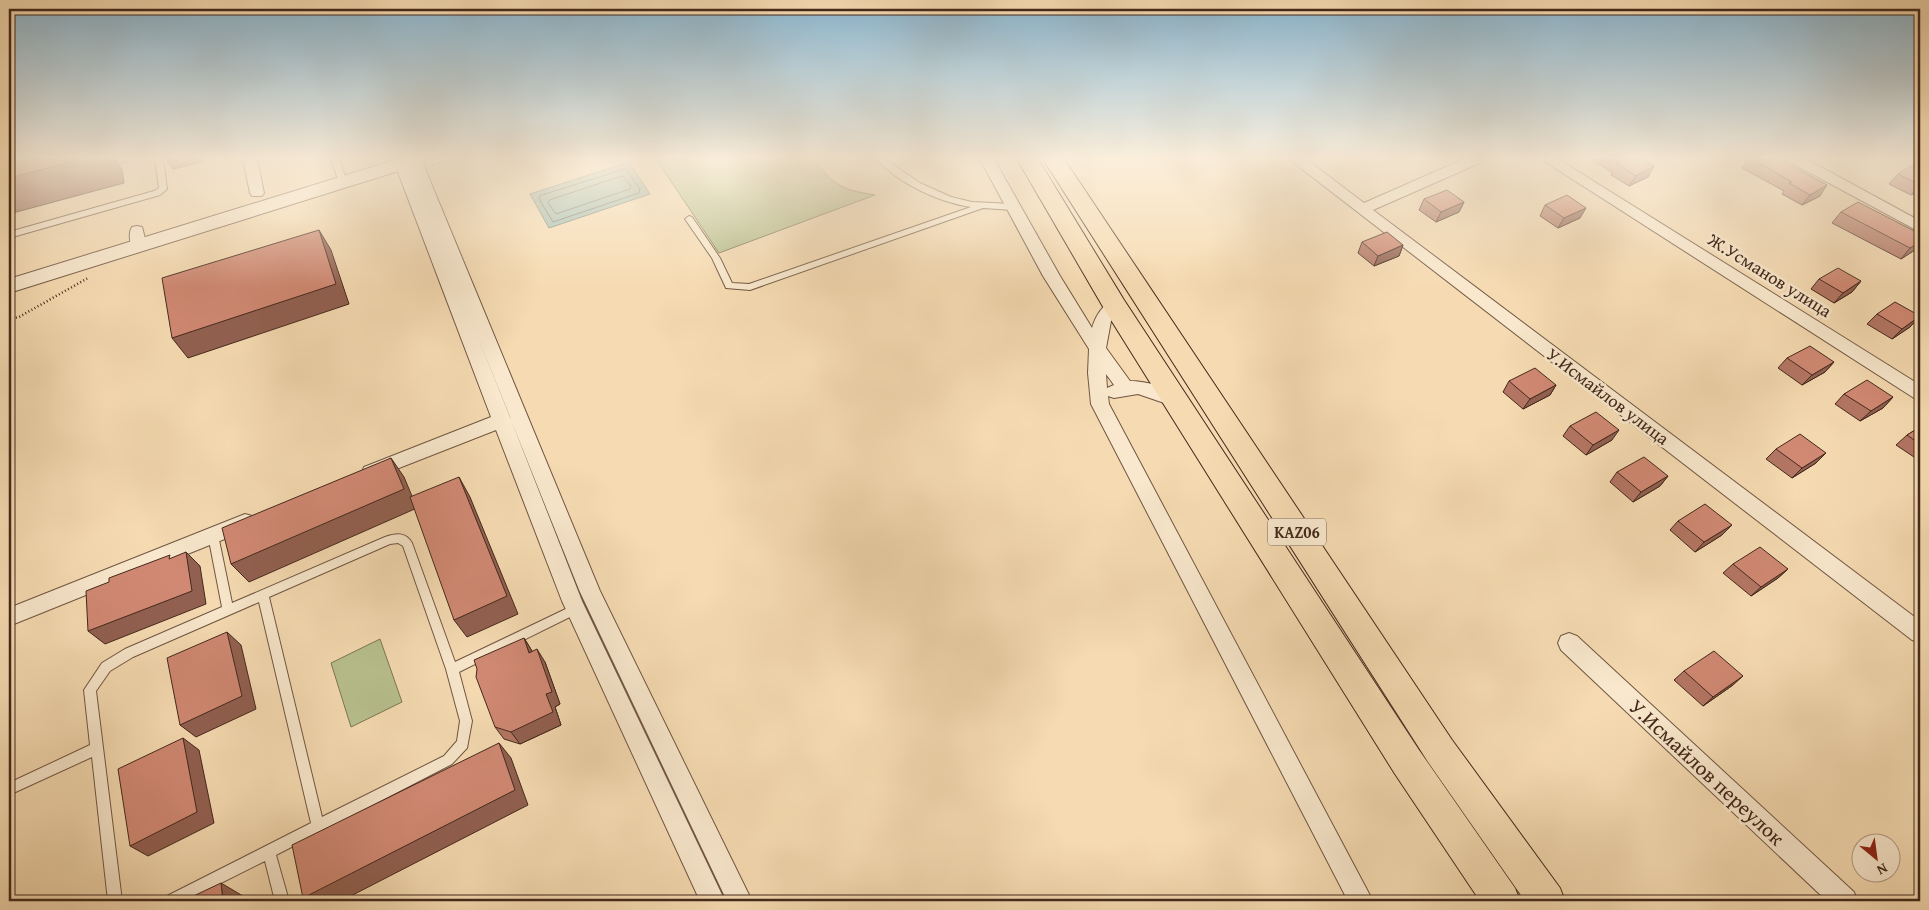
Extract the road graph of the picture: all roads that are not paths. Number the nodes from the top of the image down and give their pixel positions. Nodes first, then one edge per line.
1 (127, 201) edge
2 (235, 201) edge
3 (246, 201) edge
4 (424, 201) edge
5 (426, 201) edge
6 (957, 201) edge
7 (1010, 201) edge
8 (1052, 201) edge
9 (1081, 201) edge
10 (1354, 201) edge
11 (1381, 201) edge
12 (1616, 201) edge
13 (1873, 201) edge
14 (984, 205) junction
15 (1013, 207) junction
16 (1364, 209) junction
17 (689, 219) dead end
18 (1920, 227) edge
19 (9, 235) edge
20 (138, 238) junction
21 (9, 270) edge
22 (9, 286) edge
23 (1115, 306) junction
24 (1071, 311) junction
25 (1098, 352) junction
26 (1125, 387) junction
27 (1920, 393) edge
28 (1176, 400) junction
29 (1100, 404) junction
30 (502, 420) junction
31 (357, 478) edge
32 (258, 517) edge
33 (213, 535) junction
34 (263, 595) junction
35 (585, 605) junction
36 (228, 610) junction
37 (9, 617) edge
38 (1920, 633) edge
39 (1569, 643) dead end
40 (452, 669) junction
41 (97, 748) junction
42 (9, 790) edge
43 (318, 826) junction
44 (269, 853) junction
45 (115, 901) edge
46 (172, 901) edge
47 (282, 901) edge
48 (714, 901) edge
49 (740, 901) edge
50 (1361, 901) edge
51 (1502, 901) edge
52 (1547, 901) edge
53 (1845, 901) edge

1 - 19 lane
2 - 20 street
3 - 20 street
4 - 30 street
5 - 35 street
6 - 14 lane
7 - 15 street
8 - 23 highway, KАZ06
9 - 52 highway, KАZ06
10 - 16 street, У.Исмайлов улица
11 - 16 street
12 - 27 street, Ж.Усманов улица
13 - 18 street
14 - 15 lane
14 - 17 lane
15 - 24 street
16 - 38 street, У.Исмайлов улица
20 - 21 street
20 - 22 street
23 - 24 street
23 - 25 street
23 - 28 highway, KАZ06
24 - 25 street
25 - 26 street
25 - 29 street
26 - 28 street
26 - 29 street
28 - 51 highway, KАZ06
29 - 50 street
30 - 31 street
30 - 35 street
32 - 33 street
33 - 36 lane
33 - 37 street
34 - 36 lane
34 - 40 lane
34 - 43 lane
35 - 40 lane
35 - 48 street
35 - 49 street
36 - 41 lane
39 - 53 street, У.Исмайлов переулок
40 - 43 lane
41 - 42 lane
41 - 45 lane
43 - 44 lane
44 - 46 lane
44 - 47 lane

